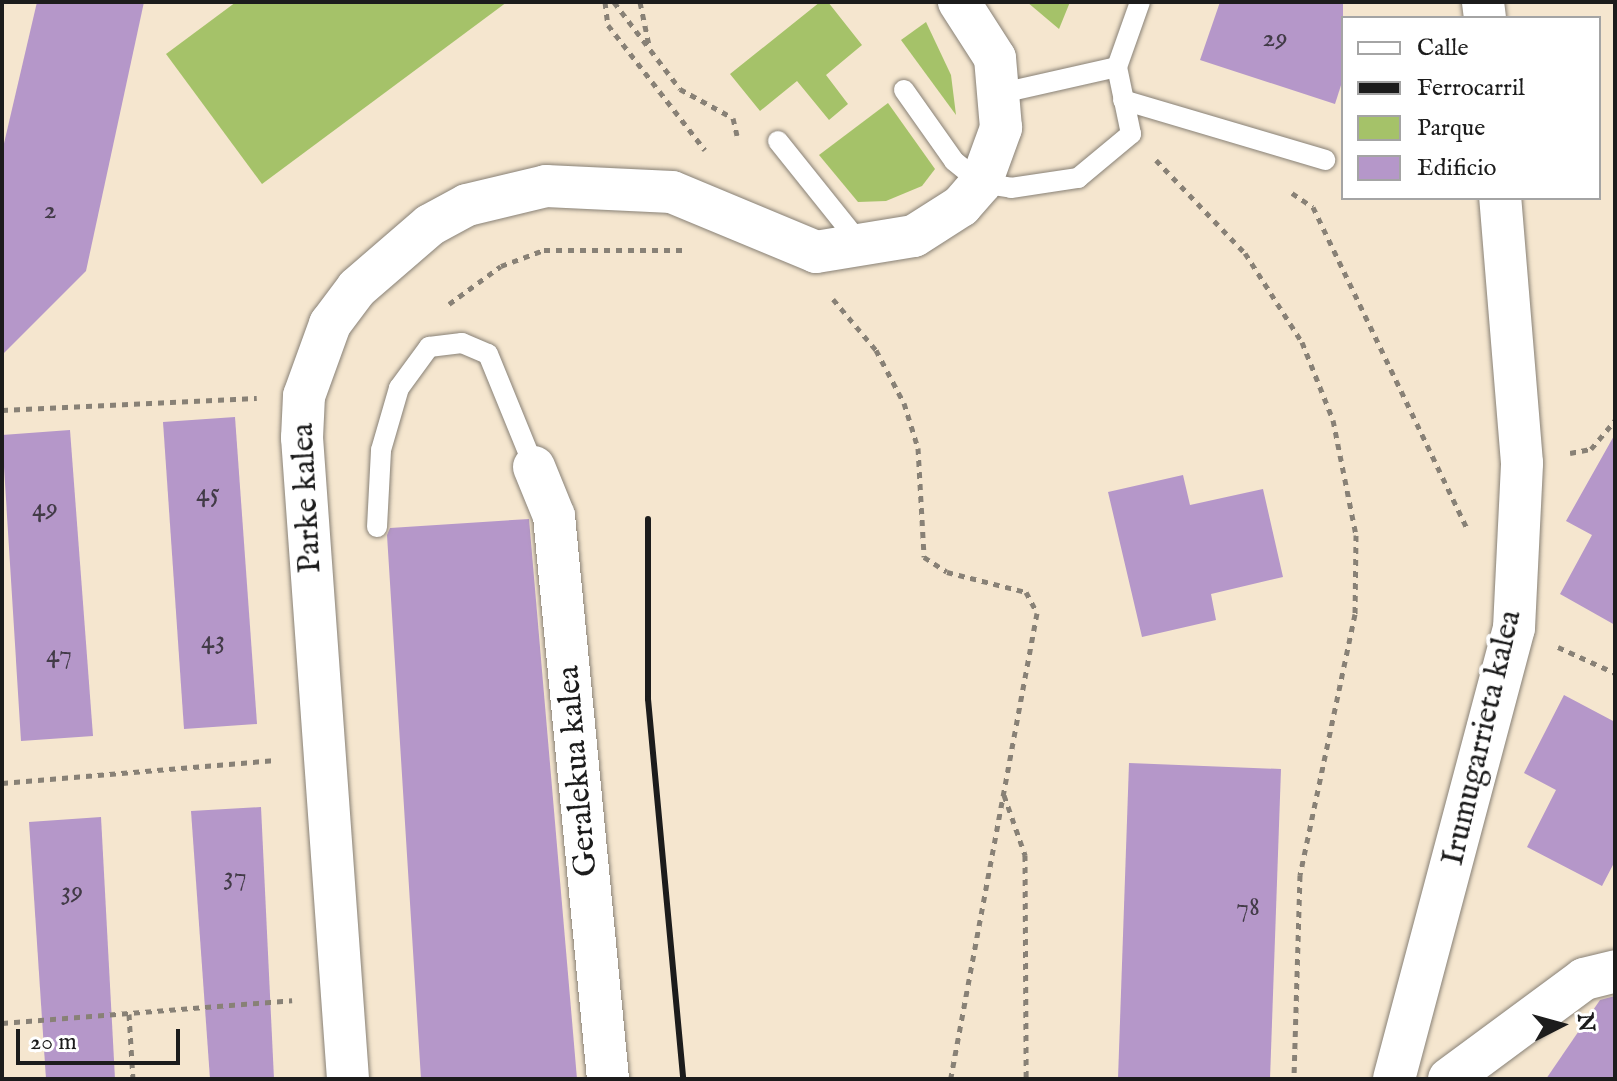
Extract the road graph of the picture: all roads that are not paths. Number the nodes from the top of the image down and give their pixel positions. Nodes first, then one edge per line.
1 (959, 2) edge
2 (1140, 2) edge
3 (1117, 67) junction
4 (904, 90) dead end
5 (1002, 93) junction
6 (1123, 100) junction
7 (778, 141) dead end
8 (1325, 160) dead end
9 (981, 183) junction
10 (1500, 200) edge
11 (865, 250) junction
12 (534, 467) joint
13 (377, 527) dead end
14 (1615, 971) edge
15 (348, 1079) edge
16 (608, 1079) edge
17 (1394, 1079) edge
18 (1449, 1079) edge

1 - 5 street, Parke kalea
2 - 3 lane
3 - 5 lane
3 - 6 lane
4 - 9 lane
5 - 9 street, Parke kalea
6 - 8 lane
6 - 9 lane
7 - 11 lane
9 - 11 street, Parke kalea
10 - 17 street, Irumugarrieta kalea
11 - 15 street, Parke kalea
12 - 13 lane
12 - 16 street, Geralekua kalea
14 - 18 street

